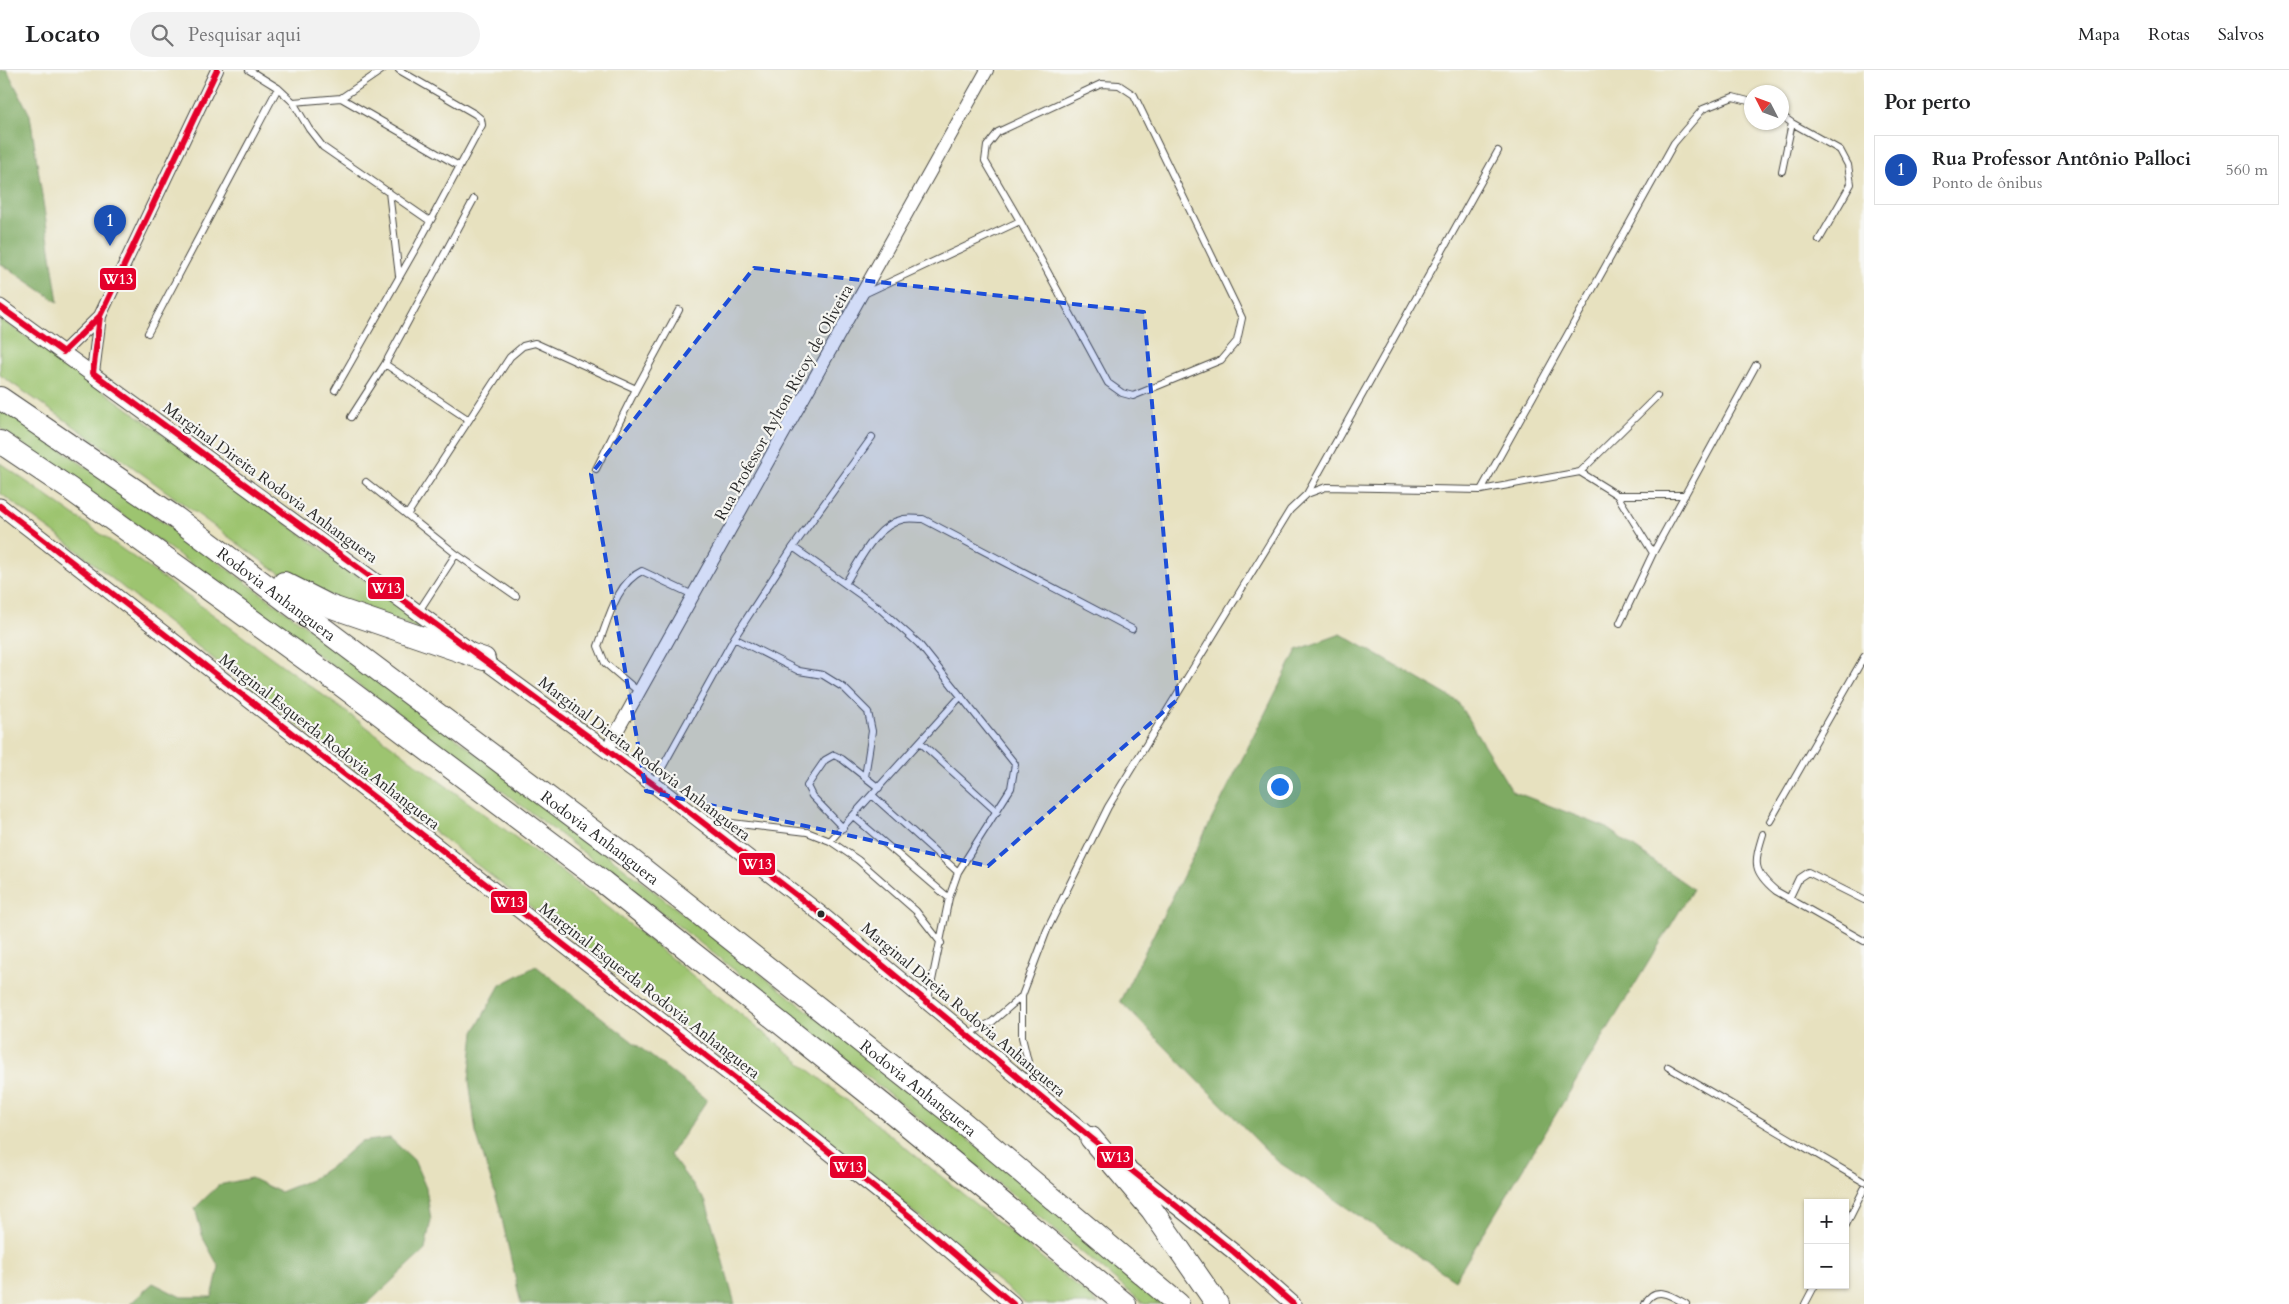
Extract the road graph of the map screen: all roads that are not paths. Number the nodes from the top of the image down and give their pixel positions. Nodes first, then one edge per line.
1 (217, 70) edge
2 (249, 70) edge
3 (382, 70) edge
4 (399, 70) edge
5 (987, 70) edge
6 (278, 88) junction
7 (341, 98) junction
8 (1744, 100) edge
9 (293, 102) junction
10 (1789, 121) edge
11 (1792, 123) junction
12 (1498, 151) dead end
13 (459, 166) junction
14 (1782, 171) dead end
15 (389, 192) junction
16 (474, 199) dead end
17 (430, 221) junction
18 (1020, 221) junction
19 (1819, 240) dead end
20 (399, 276) junction
21 (861, 296) junction
22 (0, 307) edge
23 (680, 310) dead end
24 (100, 316) junction
25 (148, 333) dead end
26 (63, 352) junction
27 (385, 364) junction
28 (1756, 364) dead end
29 (93, 373) junction
30 (636, 389) junction
31 (335, 390) dead end
32 (1657, 396) dead end
33 (0, 398) edge
34 (351, 417) dead end
35 (469, 420) junction
36 (872, 437) dead end
37 (0, 442) edge
38 (596, 468) dead end
39 (1580, 472) junction
40 (366, 482) dead end
41 (1481, 490) junction
42 (1307, 494) junction
43 (1617, 495) junction
44 (1685, 495) junction
45 (0, 506) edge
46 (407, 515) junction
47 (176, 518) junction
48 (793, 547) junction
49 (1653, 553) junction
50 (456, 554) junction
51 (845, 584) junction
52 (693, 595) junction
53 (516, 596) dead end
54 (419, 611) junction
55 (1620, 623) dead end
56 (1132, 629) dead end
57 (734, 638) junction
58 (1864, 657) edge
59 (484, 659) junction
60 (639, 692) junction
61 (961, 696) junction
62 (920, 742) junction
63 (607, 749) junction
64 (864, 777) junction
65 (653, 784) junction
66 (878, 788) junction
67 (872, 795) junction
68 (997, 812) junction
69 (854, 816) junction
70 (699, 819) junction
71 (1770, 821) dead end
72 (843, 828) junction
73 (1763, 834) dead end
74 (830, 841) junction
75 (958, 872) junction
76 (949, 898) junction
77 (1789, 898) junction
78 (1864, 900) edge
79 (1864, 941) edge
80 (940, 943) junction
81 (1022, 996) junction
82 (928, 1002) junction
83 (968, 1034) junction
84 (1668, 1068) dead end
85 (1035, 1090) junction
86 (1091, 1138) junction
87 (1864, 1182) edge
88 (1864, 1189) edge
89 (1849, 1219) edge
90 (1813, 1289) edge
91 (1013, 1304) edge
92 (1125, 1304) edge
93 (1178, 1304) edge
94 (1217, 1304) edge
95 (1293, 1304) edge
96 (1644, 1304) edge
97 (1686, 1304) edge
98 (1805, 1304) edge

1 - 24 street
2 - 6 lane
3 - 7 lane
4 - 13 lane
5 - 21 street, Rua Professor Aylton Ricoy de Oliveira
6 - 9 lane
6 - 25 lane
7 - 9 lane
7 - 13 lane
8 - 41 lane
9 - 15 lane
10 - 11 lane
11 - 14 lane
11 - 19 lane
12 - 42 lane
13 - 17 lane
15 - 17 lane
15 - 20 lane
16 - 27 lane
17 - 20 lane
18 - 18 lane
18 - 21 lane
20 - 31 lane
21 - 52 street, Rua Professor Aylton Ricoy de Oliveira
22 - 26 street, Marginal Direita Rodovia Anhanguera
23 - 30 lane
24 - 26 street
24 - 29 street
26 - 29 street, Marginal Direita Rodovia Anhanguera
27 - 34 lane
27 - 35 lane
28 - 44 lane
29 - 54 street, Marginal Direita Rodovia Anhanguera
30 - 35 lane
30 - 38 lane
32 - 39 lane
33 - 47 highway, Rodovia Anhanguera
35 - 46 lane
36 - 48 lane
37 - 92 highway, Rodovia Anhanguera
39 - 41 lane
39 - 43 lane
40 - 46 lane
41 - 42 lane
42 - 81 lane
43 - 44 lane
43 - 49 lane
44 - 49 lane
45 - 91 street, Marginal Esquerda Rodovia Anhanguera
46 - 50 lane
47 - 59 highway
47 - 93 highway, Rodovia Anhanguera
48 - 51 lane
48 - 57 lane
49 - 55 lane
50 - 53 lane
50 - 54 lane
51 - 56 lane
51 - 61 lane
52 - 60 street, Rua Professor Aylton Ricoy de Oliveira
52 - 60 lane
54 - 59 street, Marginal Direita Rodovia Anhanguera
57 - 64 lane
57 - 65 lane
58 - 71 lane
59 - 63 street, Marginal Direita Rodovia Anhanguera
60 - 63 street, Rua Professor Aylton Ricoy de Oliveira
61 - 62 lane
61 - 68 lane
62 - 66 lane
62 - 68 lane
63 - 65 street, Marginal Direita Rodovia Anhanguera
64 - 66 lane
64 - 72 lane
65 - 70 street, Marginal Direita Rodovia Anhanguera
66 - 67 lane
67 - 69 lane
67 - 75 lane
68 - 75 lane
69 - 72 lane
69 - 76 lane
70 - 74 lane
70 - 82 street, Marginal Direita Rodovia Anhanguera
72 - 74 lane
73 - 77 lane
74 - 80 lane
75 - 76 lane
76 - 80 lane
77 - 78 lane
77 - 79 lane
80 - 82 lane
81 - 83 lane
81 - 85 lane
82 - 83 street, Marginal Direita Rodovia Anhanguera
83 - 85 street, Marginal Direita Rodovia Anhanguera
84 - 87 lane
85 - 86 street, Marginal Direita Rodovia Anhanguera
86 - 94 highway
86 - 95 street, Marginal Direita Rodovia Anhanguera
88 - 89 lane
90 - 98 lane
96 - 97 lane

